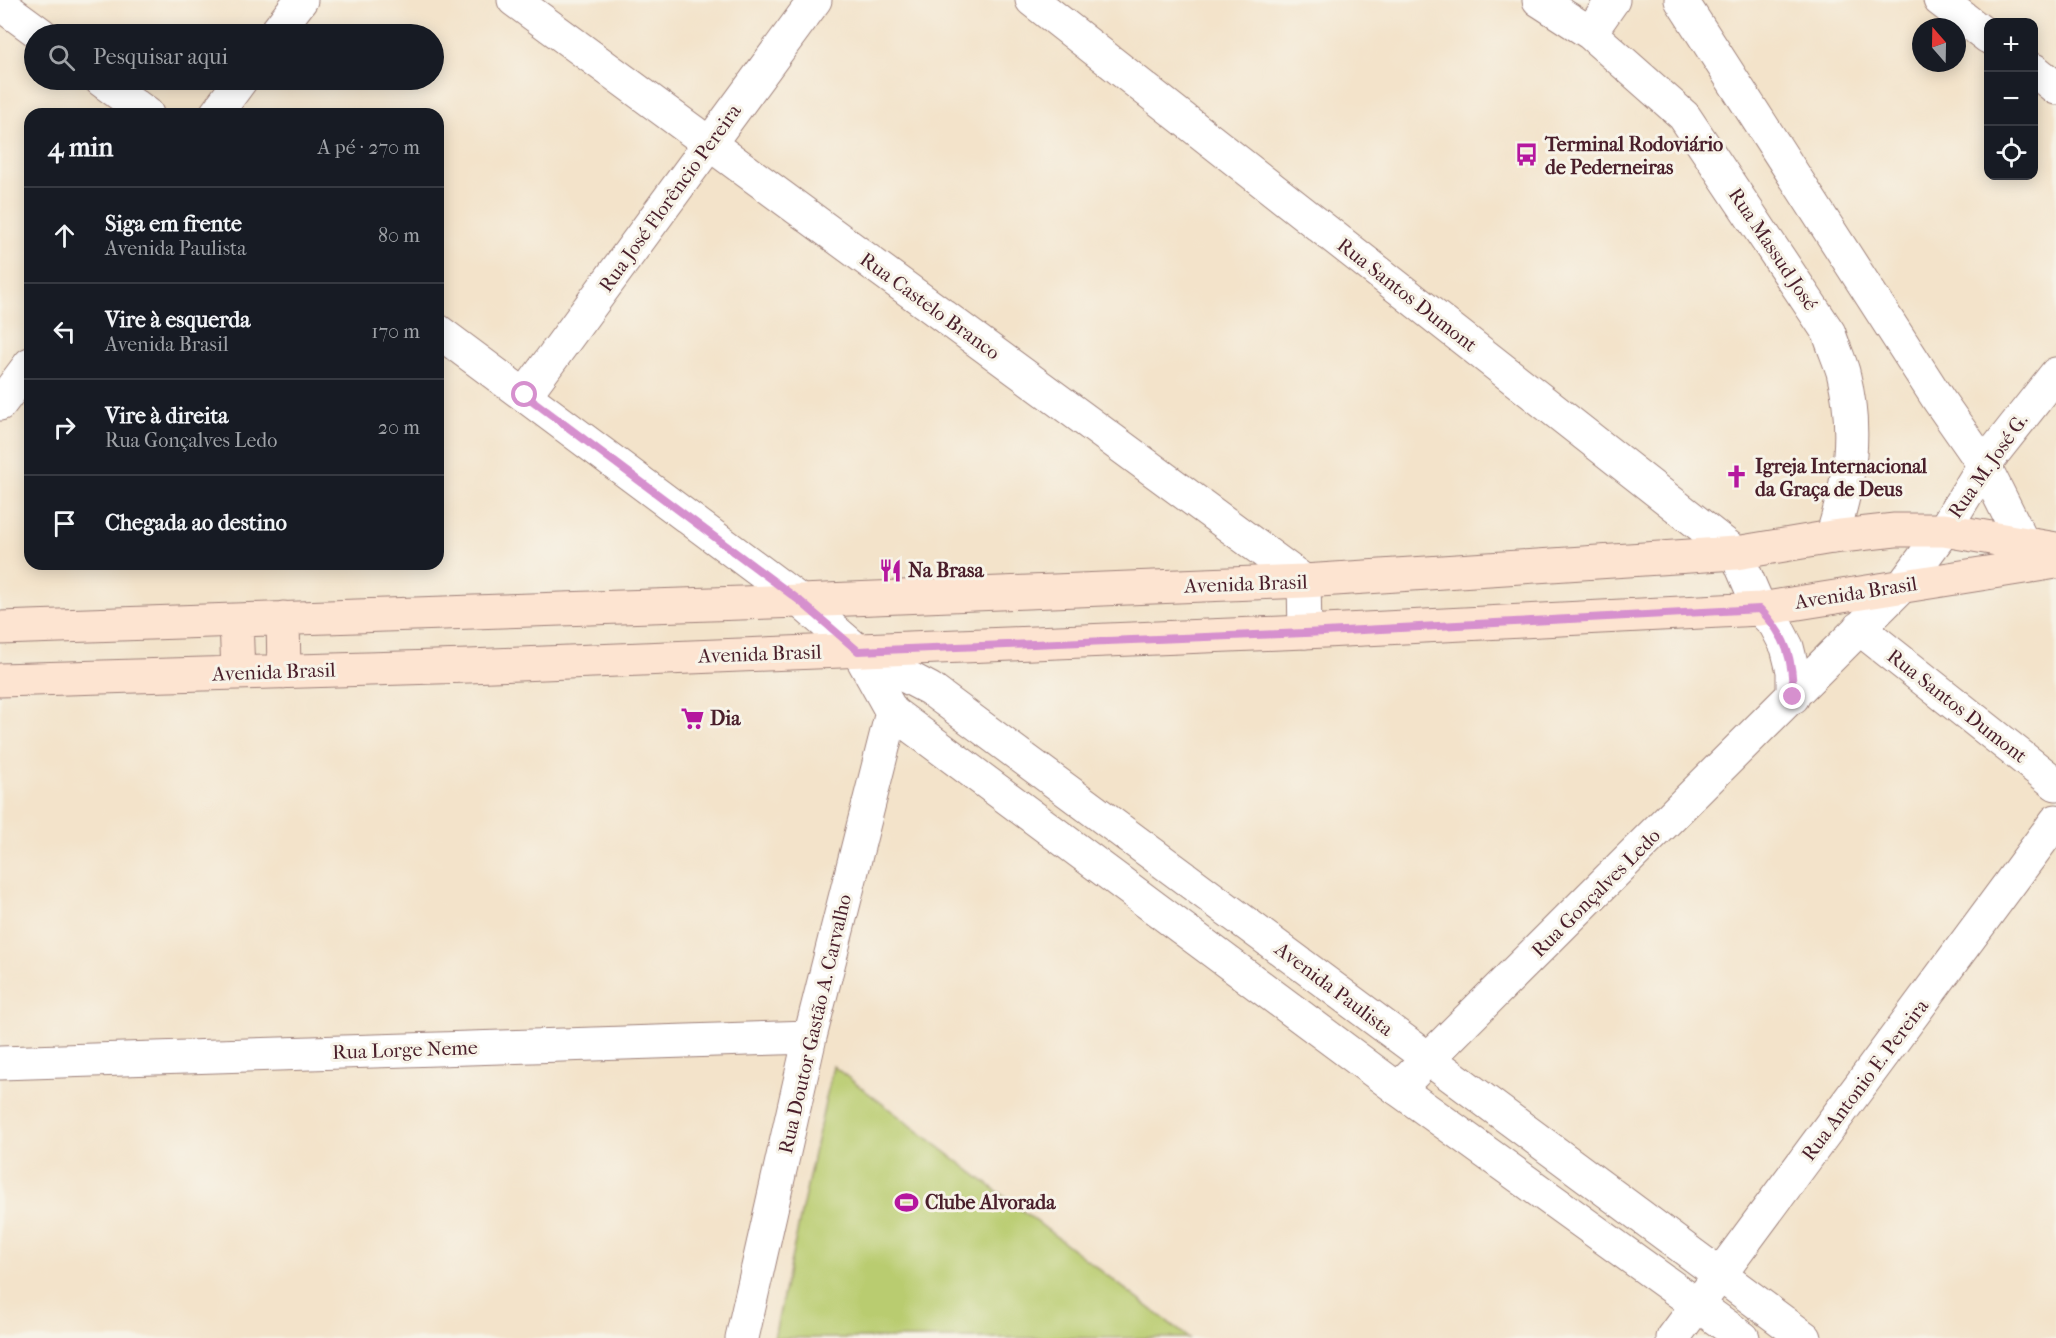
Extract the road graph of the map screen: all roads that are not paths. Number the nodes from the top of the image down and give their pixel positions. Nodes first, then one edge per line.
1 (301, 0) edge
2 (514, 0) edge
3 (815, 0) edge
4 (1032, 0) edge
5 (1539, 0) edge
6 (1613, 0) edge
7 (1682, 0) edge
8 (1940, 0) edge
9 (0, 4) edge
10 (27, 24) edge
11 (283, 24) edge
12 (1590, 33) junction
13 (1984, 33) edge
14 (2037, 72) edge
15 (2056, 87) edge
16 (115, 90) edge
17 (234, 90) edge
18 (139, 108) edge
19 (220, 108) edge
20 (710, 144) junction
21 (444, 335) edge
22 (24, 372) edge
23 (2056, 374) edge
24 (525, 395) junction
25 (0, 405) edge
26 (1984, 465) junction
27 (1944, 530) junction
28 (1832, 537) junction
29 (2023, 543) junction
30 (2056, 549) edge
31 (1736, 553) junction
32 (2056, 562) edge
33 (1304, 582) junction
34 (1904, 584) junction
35 (800, 601) junction
36 (1760, 609) junction
37 (283, 618) junction
38 (236, 620) junction
39 (0, 628) edge
40 (1859, 628) junction
41 (1305, 633) junction
42 (858, 651) junction
43 (284, 672) junction
44 (238, 673) junction
45 (0, 680) edge
46 (1793, 697) junction
47 (892, 712) junction
48 (2056, 784) edge
49 (2056, 821) edge
50 (810, 1037) junction
51 (1429, 1059) junction
52 (0, 1064) edge
53 (1398, 1089) junction
54 (1720, 1275) junction
55 (1698, 1305) junction
56 (742, 1338) edge
57 (1673, 1338) edge
58 (1743, 1338) edge
59 (1805, 1338) edge

1 - 11 street
2 - 20 street, Rua Castelo Branco
3 - 20 street, Rua José Florêncio Pereira
4 - 31 street, Rua Santos Dumont
5 - 12 street, Rua Massud José
6 - 12 street
7 - 26 street
8 - 13 street
9 - 10 street
12 - 28 street, Rua Massud José
14 - 15 street
16 - 18 street
17 - 19 street
20 - 24 street, Rua José Florêncio Pereira
20 - 33 street, Rua Castelo Branco
21 - 24 street, Avenida Paulista
22 - 25 street
23 - 26 street, Rua M. José G.
24 - 35 street, Avenida Paulista
26 - 27 street, Rua M. José G.
26 - 29 street
27 - 28 main road, Avenida Brasil
27 - 29 main road, Avenida Brasil
27 - 34 street, Rua Gonçalves Ledo
28 - 31 main road, Avenida Brasil
29 - 30 main road, Avenida Brasil
31 - 33 main road, Avenida Brasil
31 - 36 street, Rua Santos Dumont
32 - 34 main road, Avenida Brasil
33 - 35 main road, Avenida Brasil
33 - 41 street
34 - 36 main road, Avenida Brasil
34 - 40 street, Rua Gonçalves Ledo
35 - 37 main road, Avenida Brasil
35 - 42 street, Avenida Paulista
36 - 41 main road, Avenida Brasil
36 - 46 street
37 - 38 main road, Avenida Brasil
37 - 43 main road
38 - 39 main road, Avenida Brasil
38 - 44 main road
40 - 46 street, Rua Gonçalves Ledo
40 - 48 street, Rua Santos Dumont
41 - 42 main road, Avenida Brasil
42 - 43 main road, Avenida Brasil
42 - 47 street, Avenida Paulista
42 - 51 street, Avenida Paulista
43 - 44 main road, Avenida Brasil
44 - 45 main road, Avenida Brasil
46 - 51 street, Rua Gonçalves Ledo
47 - 50 street, Rua Doutor Gastão A. Carvalho
47 - 53 street, Avenida Paulista
49 - 54 street, Rua Antonio E. Pereira
50 - 52 street, Rua Lorge Neme
50 - 56 street, Rua Doutor Gastão A. Carvalho
51 - 53 street, Rua Gonçalves Ledo
51 - 54 street, Avenida Paulista
53 - 55 street, Avenida Paulista
54 - 55 street, Rua Antonio E. Pereira
54 - 59 street, Avenida Paulista
55 - 57 street, Rua Antonio E. Pereira
55 - 58 street, Avenida Paulista

